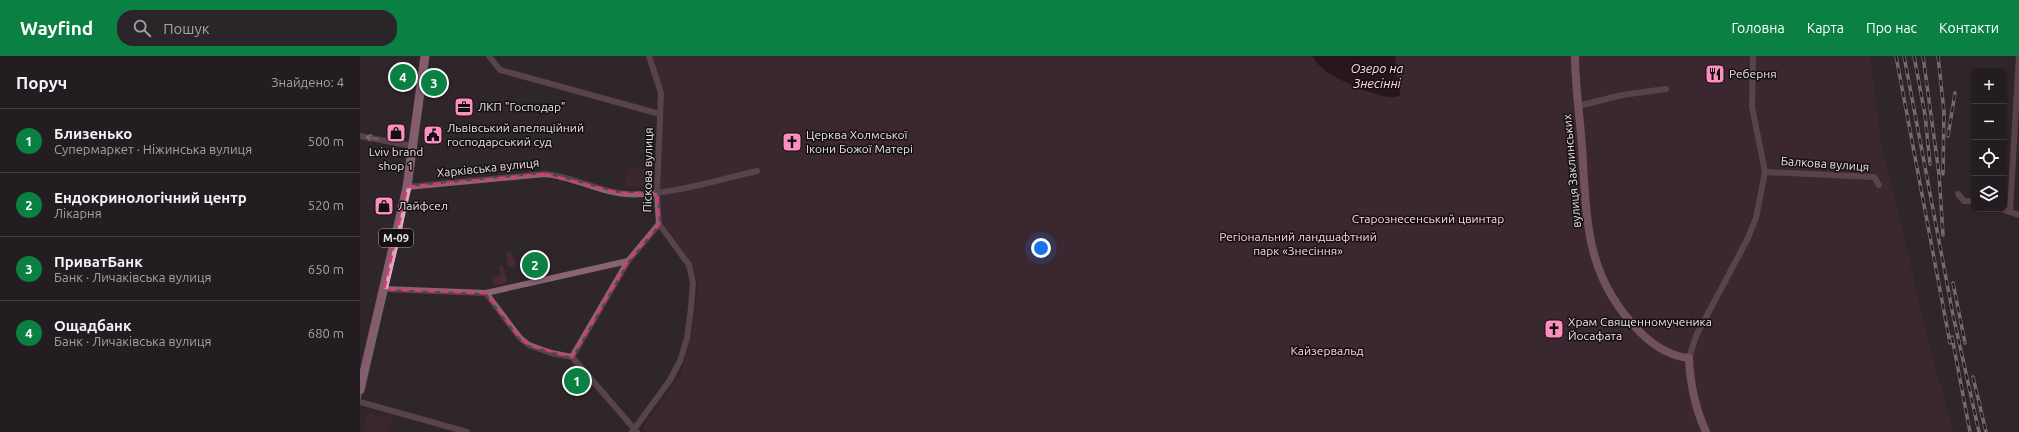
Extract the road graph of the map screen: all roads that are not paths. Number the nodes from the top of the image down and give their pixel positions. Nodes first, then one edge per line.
1 (425, 56) edge
2 (489, 56) edge
3 (649, 56) edge
4 (1575, 56) edge
5 (1753, 56) edge
6 (2019, 56) edge
7 (1666, 89) dead end
8 (1578, 106) junction
9 (660, 114) junction
10 (360, 136) edge
11 (412, 146) junction
12 (757, 171) dead end
13 (1765, 172) junction
14 (1879, 185) dead end
15 (407, 187) junction
16 (657, 193) junction
17 (1958, 194) dead end
18 (1971, 201) edge
19 (2007, 211) edge
20 (2010, 212) junction
21 (2019, 215) edge
22 (659, 224) junction
23 (628, 261) junction
24 (384, 289) junction
25 (486, 293) junction
26 (572, 357) junction
27 (1689, 358) junction
28 (360, 390) edge
29 (360, 402) edge
30 (634, 431) edge
31 (467, 432) edge
32 (1706, 432) edge

1 - 11 main road, М-09
2 - 9 street
3 - 9 street, Піскова вулиця
4 - 8 street, вулиця Заклинських
5 - 13 street
6 - 20 street
7 - 8 street
8 - 27 street, вулиця Заклинських
9 - 16 street, Піскова вулиця
11 -> 10 street
11 - 15 main road, М-09
12 - 16 street, Харківська вулиця
13 - 14 street, Балкова вулиця
13 - 27 street
15 - 16 street, Харківська вулиця
15 - 24 main road, М-09
16 - 22 street, Піскова вулиця
17 - 18 street
19 - 20 street
20 - 21 street
22 - 23 street, Піскова вулиця
22 - 30 street
23 - 25 street
23 - 26 street, Піскова вулиця
24 - 25 street
24 - 28 main road, М-09
25 - 26 street
26 - 30 street
27 - 32 street
29 - 31 street

